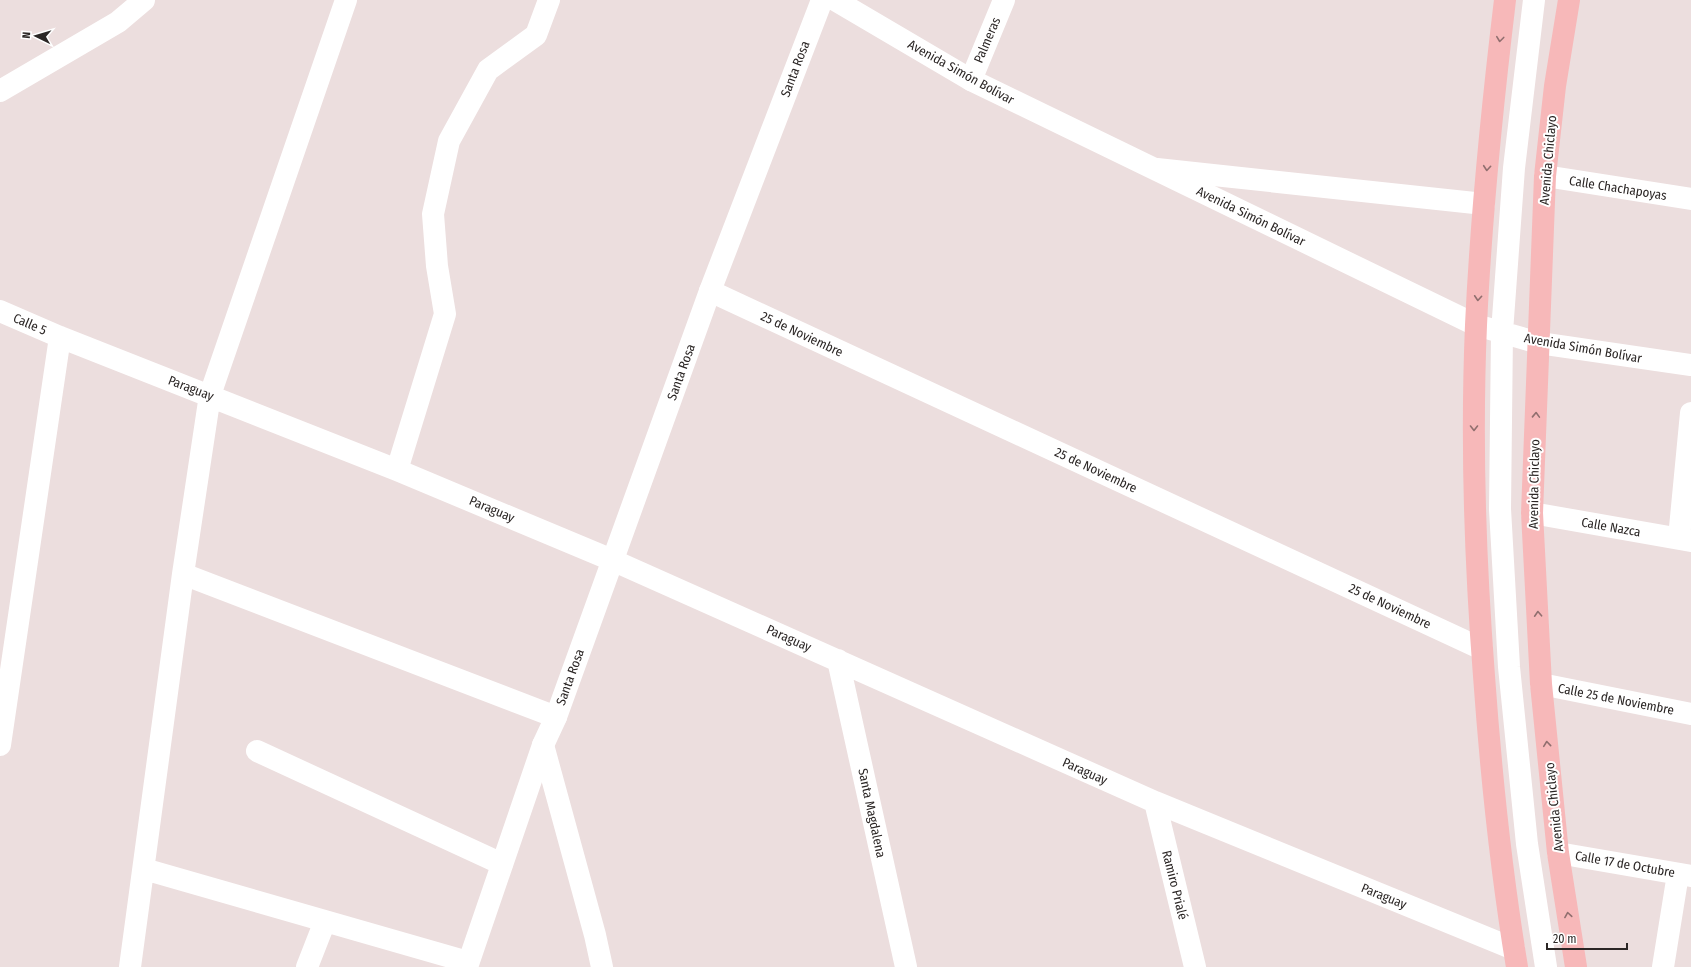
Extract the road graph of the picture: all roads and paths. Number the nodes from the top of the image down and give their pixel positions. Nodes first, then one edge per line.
1 (144, 0) edge
2 (346, 0) edge
3 (549, 0) edge
4 (822, 0) edge
5 (835, 0) edge
6 (1004, 0) edge
7 (1505, 0) edge
8 (1534, 0) edge
9 (1569, 0) edge
10 (971, 80) junction
11 (0, 91) edge
12 (1155, 169) junction
13 (1545, 176) junction
14 (1691, 199) edge
15 (1484, 204) junction
16 (710, 291) junction
17 (0, 311) edge
18 (1476, 325) junction
19 (1502, 332) junction
20 (60, 337) junction
21 (1539, 343) junction
22 (1691, 365) edge
23 (210, 395) junction
24 (1691, 413) edge
25 (397, 470) junction
26 (1532, 513) junction
27 (1685, 540) edge
28 (612, 560) junction
29 (183, 574) junction
30 (1482, 649) junction
31 (838, 660) junction
32 (1542, 684) junction
33 (1691, 714) edge
34 (556, 717) junction
35 (0, 745) edge
36 (543, 745) junction
37 (257, 751) dead end
38 (1155, 802) junction
39 (1558, 852) junction
40 (502, 864) junction
41 (144, 869) junction
42 (1685, 875) edge
43 (325, 921) junction
44 (1515, 958) edge
45 (467, 964) edge
46 (130, 967) edge
47 (307, 967) edge
48 (602, 967) edge
49 (906, 967) edge
50 (1195, 967) edge
51 (1546, 967) edge
52 (1576, 967) edge
53 (1663, 967) edge

1 - 11 street
2 - 23 street
3 - 25 street
4 - 16 street, Santa Rosa
5 - 10 street, Avenida Simón Bolívar
6 - 10 street, Palmeras
7 -> 15 main road
8 - 19 street
9 - 13 main road, Avenida Chiclayo
10 - 12 street, Avenida Simón Bolívar
12 - 15 street
12 - 18 street, Avenida Simón Bolívar
13 - 14 street, Calle Chachapoyas
13 - 21 main road, Avenida Chiclayo
15 -> 18 main road
16 - 28 street, Santa Rosa
16 - 30 street, 25 de Noviembre
17 - 20 street, Calle 5
18 - 19 street, Avenida Simón Bolívar
18 -> 30 main road
19 - 21 street, Avenida Simón Bolívar
19 - 51 street
20 - 23 street, Paraguay
20 - 35 street
21 - 22 street, Avenida Simón Bolívar
26 -> 21 main road, Avenida Chiclayo
23 - 25 street, Paraguay
23 - 29 street
24 - 27 street
25 - 28 street, Paraguay
26 - 27 street, Calle Nazca
32 -> 26 main road, Avenida Chiclayo
28 - 31 street, Paraguay
28 - 34 street, Santa Rosa
29 - 34 street
29 - 41 street
30 - 44 main road
31 - 38 street, Paraguay
31 - 49 street, Santa Magdalena
32 - 33 street, Calle 25 de Noviembre
39 -> 32 main road, Avenida Chiclayo
34 - 36 street, Santa Rosa
36 - 40 street, Santa Rosa
36 - 48 street
37 - 40 street
38 - 44 street, Paraguay
38 - 50 street, Ramiro Prialé
39 - 42 street, Calle 17 de Octubre
52 -> 39 main road, Avenida Chiclayo
40 - 45 street, Santa Rosa
41 - 43 street
41 - 46 street
42 - 53 street
43 - 45 street
43 - 47 street

